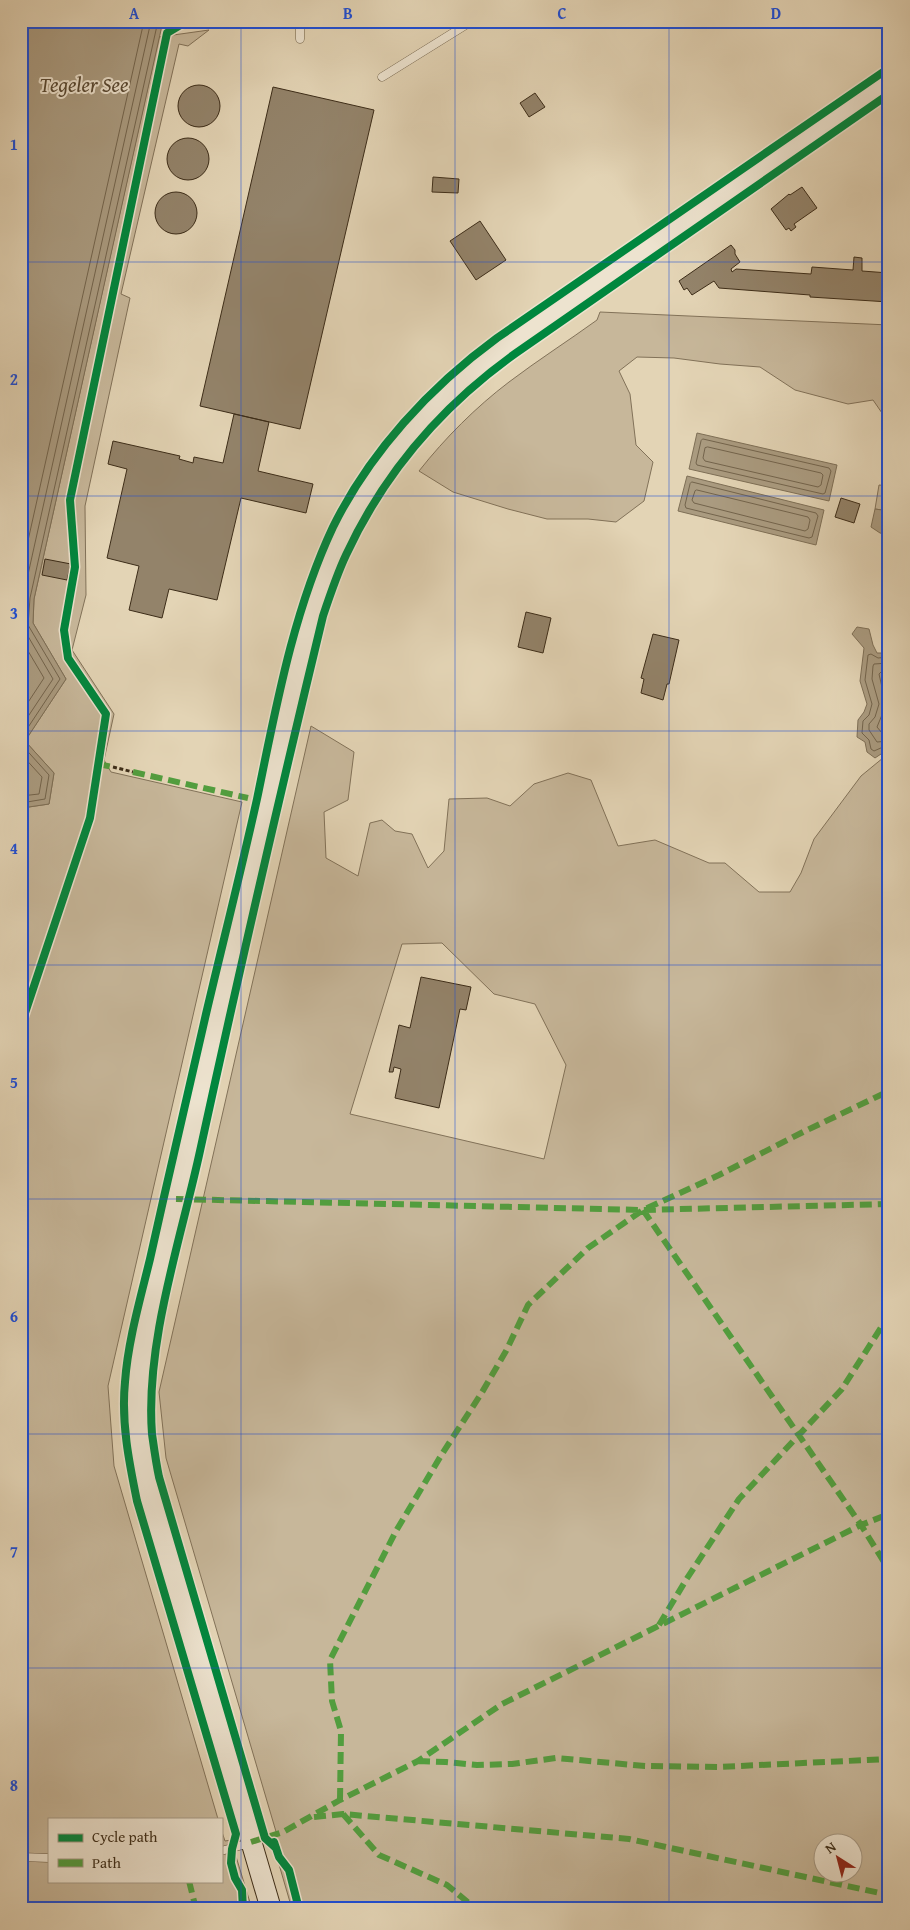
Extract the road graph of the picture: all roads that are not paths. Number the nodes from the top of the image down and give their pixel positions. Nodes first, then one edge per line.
1 (300, 21) edge
2 (472, 21) edge
3 (300, 40) dead end
4 (382, 77) dead end
5 (889, 82) edge
6 (252, 1842) junction
7 (222, 1851) edge
8 (21, 1857) edge
9 (48, 1858) edge
10 (271, 1909) edge

1 - 3 lane
2 - 4 lane
5 - 6 main road
6 - 7 lane
6 - 10 main road
8 - 9 lane

